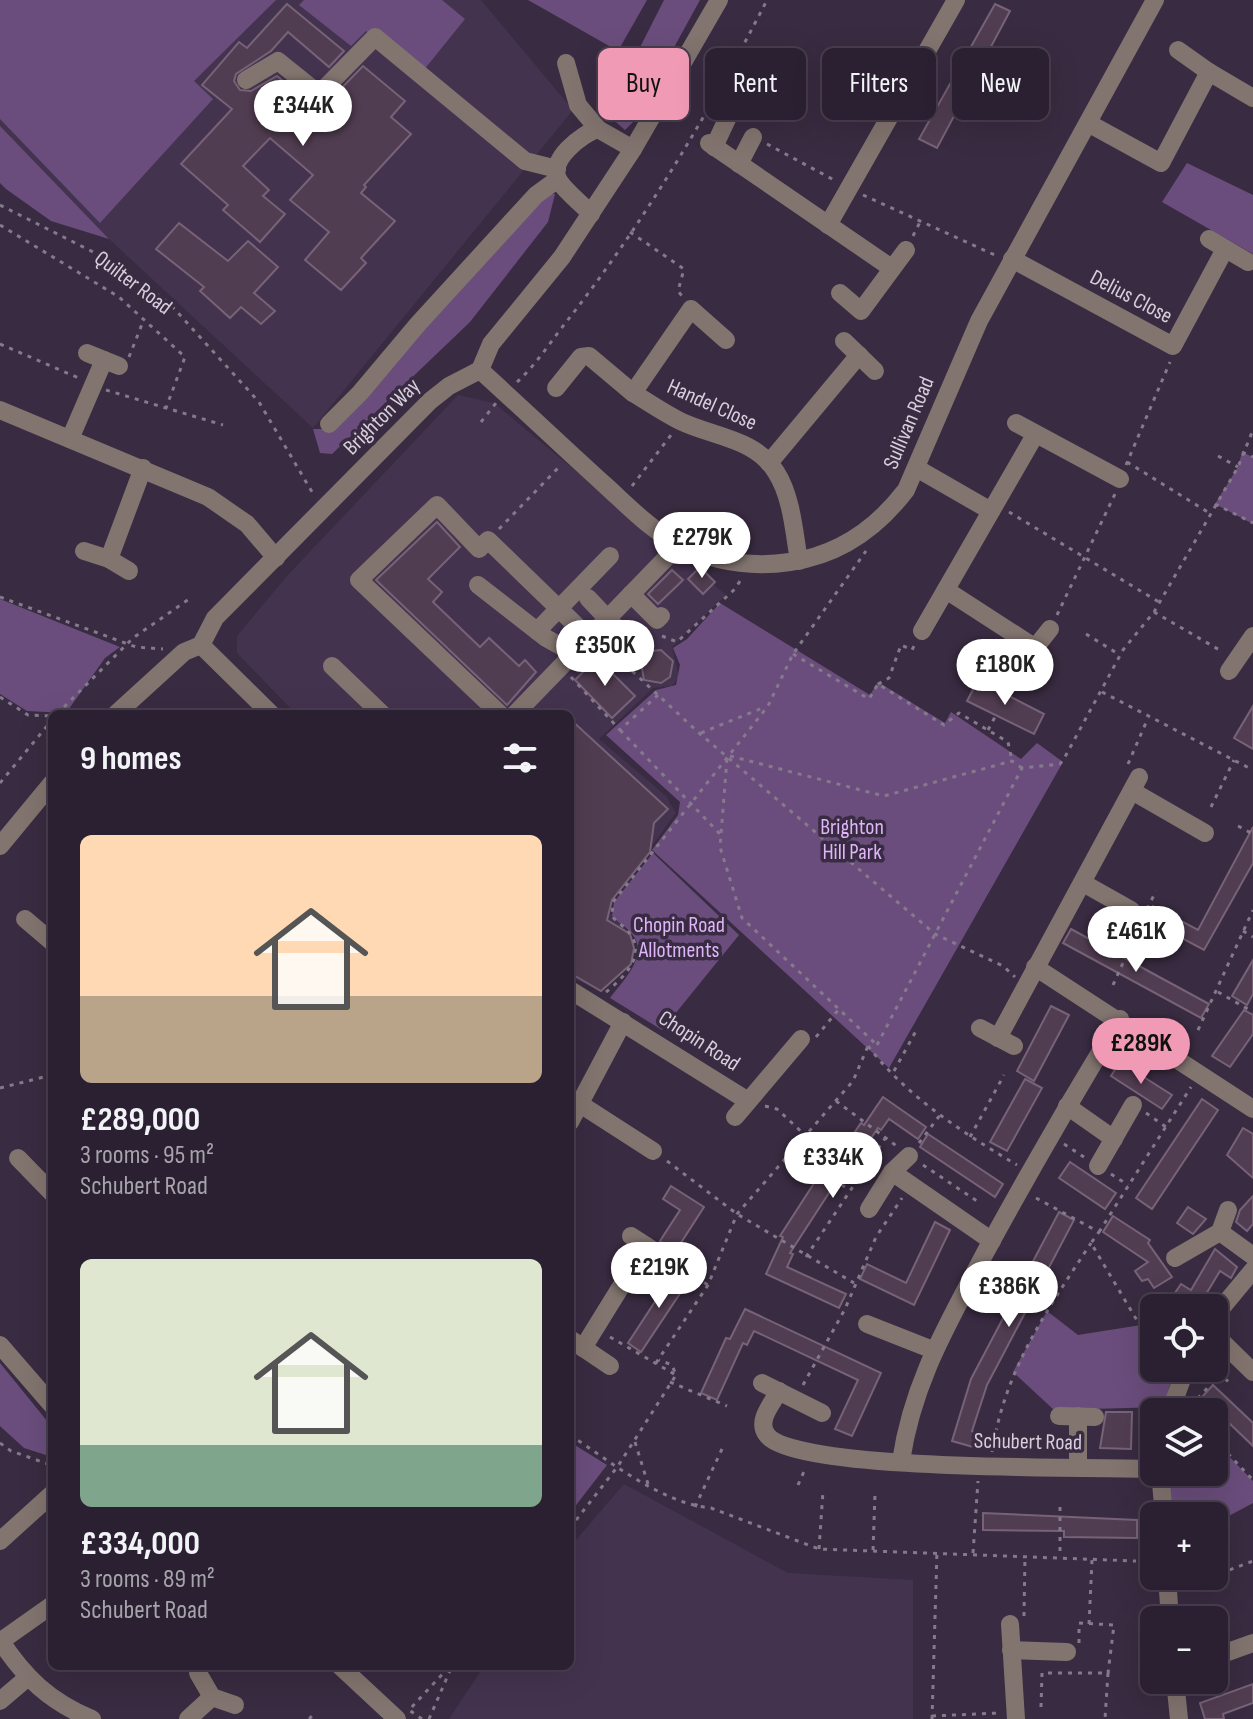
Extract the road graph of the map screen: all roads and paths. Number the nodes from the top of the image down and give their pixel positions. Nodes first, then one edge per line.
1 (719, 0) edge
2 (767, 0) edge
3 (956, 0) edge
4 (1155, 0) edge
5 (1178, 50) dead end
6 (566, 63) dead end
7 (1209, 72) junction
8 (246, 80) dead end
9 (1253, 98) edge
10 (726, 120) edge
11 (1088, 123) junction
12 (598, 129) junction
13 (753, 137) joint
14 (633, 149) junction
15 (739, 164) junction
16 (557, 174) junction
17 (840, 183) dead end
18 (859, 194) dead end
19 (0, 205) edge
20 (591, 214) junction
21 (0, 225) edge
22 (828, 225) junction
23 (630, 232) junction
24 (1209, 239) dead end
25 (1225, 249) junction
26 (906, 250) dead end
27 (1004, 258) junction
28 (1248, 262) dead end
29 (890, 267) junction
30 (840, 293) dead end
31 (691, 309) junction
32 (726, 340) dead end
33 (844, 341) dead end
34 (0, 344) edge
35 (1173, 346) junction
36 (859, 355) junction
37 (103, 360) dead end
38 (480, 370) junction
39 (875, 371) dead end
40 (93, 385) junction
41 (514, 385) dead end
42 (556, 388) dead end
43 (633, 393) junction
44 (497, 403) dead end
45 (166, 408) junction
46 (0, 410) edge
47 (481, 422) dead end
48 (681, 422) junction
49 (1016, 423) dead end
50 (329, 424) dead end
51 (223, 425) dead end
52 (1253, 430) edge
53 (1035, 435) junction
54 (70, 439) junction
55 (1242, 452) junction
56 (1218, 456) dead end
57 (1253, 457) edge
58 (567, 459) dead end
59 (769, 463) junction
60 (1238, 467) junction
61 (143, 468) junction
62 (918, 469) junction
63 (1122, 476) junction
64 (627, 493) dead end
65 (318, 500) dead end
66 (1215, 504) junction
67 (993, 507) junction
68 (1211, 514) junction
69 (1253, 523) edge
70 (488, 540) junction
71 (873, 540) dead end
72 (676, 543) junction
73 (84, 551) dead end
74 (610, 556) dead end
75 (276, 558) junction
76 (1084, 558) junction
77 (109, 559) junction
78 (799, 561) junction
79 (129, 571) dead end
80 (743, 574) dead end
81 (478, 585) dead end
82 (946, 590) junction
83 (631, 594) junction
84 (0, 597) edge
85 (192, 597) dead end
86 (588, 598) dead end
87 (1159, 602) junction
88 (559, 608) junction
89 (1154, 612) junction
90 (661, 616) dead end
91 (607, 618) junction
92 (1050, 629) joint
93 (537, 631) junction
94 (922, 631) joint
95 (649, 632) dead end
96 (1086, 634) dead end
97 (590, 636) joint
98 (1253, 636) edge
99 (128, 643) junction
100 (201, 645) junction
101 (1034, 647) junction
102 (163, 649) dead end
103 (638, 651) dead end
104 (793, 654) junction
105 (1120, 655) junction
106 (567, 660) junction
107 (332, 666) dead end
108 (1233, 666) joint
109 (1020, 667) dead end
110 (878, 684) junction
111 (1102, 692) junction
112 (658, 695) junction
113 (0, 697) edge
114 (768, 706) junction
115 (61, 710) edge
116 (120, 710) edge
117 (267, 710) edge
118 (378, 710) edge
119 (496, 710) edge
120 (519, 710) edge
121 (996, 715) dead end
122 (48, 717) edge
123 (1148, 718) junction
124 (48, 724) edge
125 (620, 730) junction
126 (988, 730) junction
127 (699, 733) junction
128 (727, 756) junction
129 (1234, 760) junction
130 (1012, 761) junction
131 (1022, 768) junction
132 (1253, 770) edge
133 (1133, 777) junction
134 (0, 783) edge
135 (48, 788) edge
136 (689, 802) junction
137 (1211, 807) dead end
138 (1238, 826) dead end
139 (1205, 833) dead end
140 (1253, 834) edge
141 (721, 835) junction
142 (0, 846) edge
143 (1083, 883) junction
144 (1156, 891) dead end
145 (1131, 910) dead end
146 (1253, 910) edge
147 (25, 919) dead end
148 (1243, 931) junction
149 (935, 934) junction
150 (1253, 937) edge
151 (48, 939) edge
152 (1035, 967) junction
153 (1015, 977) dead end
154 (1113, 985) dead end
155 (1217, 991) junction
156 (574, 992) edge
157 (600, 998) dead end
158 (839, 1009) junction
159 (1253, 1012) edge
160 (1120, 1019) junction
161 (623, 1022) junction
162 (980, 1028) dead end
163 (917, 1029) dead end
164 (1198, 1030) dead end
165 (801, 1039) joint
166 (877, 1045) junction
167 (868, 1046) junction
168 (893, 1073) junction
169 (1004, 1075) dead end
170 (48, 1076) edge
171 (1196, 1079) dead end
172 (0, 1088) edge
173 (748, 1101) junction
174 (836, 1101) junction
175 (580, 1104) junction
176 (1133, 1105) joint
177 (1067, 1106) junction
178 (777, 1109) dead end
179 (1253, 1109) edge
180 (574, 1115) edge
181 (940, 1115) junction
182 (735, 1117) dead end
183 (1166, 1127) junction
184 (806, 1136) junction
185 (886, 1137) junction
186 (970, 1137) junction
187 (1114, 1139) junction
188 (653, 1151) joint
189 (792, 1151) junction
190 (909, 1156) junction
191 (18, 1158) dead end
192 (1098, 1166) dead end
193 (1023, 1169) dead end
194 (892, 1172) junction
195 (909, 1185) junction
196 (48, 1189) edge
197 (849, 1189) junction
198 (1036, 1198) dead end
199 (980, 1203) dead end
200 (869, 1209) dead end
201 (1228, 1210) dead end
202 (737, 1214) junction
203 (1099, 1232) junction
204 (1220, 1232) junction
205 (992, 1241) junction
206 (1091, 1243) junction
207 (1253, 1256) edge
208 (806, 1257) junction
209 (665, 1258) joint
210 (1175, 1258) dead end
211 (1253, 1270) edge
212 (854, 1283) junction
213 (708, 1285) junction
214 (1228, 1300) edge
215 (867, 1324) dead end
216 (1140, 1325) edge
217 (596, 1328) junction
218 (576, 1344) edge
219 (0, 1345) edge
220 (1228, 1348) edge
221 (933, 1350) junction
222 (658, 1362) junction
223 (610, 1366) dead end
224 (1253, 1372) edge
225 (670, 1382) junction
226 (1231, 1384) dead end
227 (779, 1391) junction
228 (1193, 1398) edge
229 (48, 1400) edge
230 (727, 1406) dead end
231 (822, 1413) dead end
232 (1077, 1416) dead end
233 (574, 1438) edge
234 (635, 1442) junction
235 (0, 1443) edge
236 (722, 1449) dead end
237 (981, 1453) dead end
238 (1228, 1454) edge
239 (901, 1461) junction
240 (48, 1464) edge
241 (618, 1466) junction
242 (1078, 1466) junction
243 (1140, 1468) edge
244 (979, 1475) dead end
245 (1253, 1480) edge
246 (648, 1484) junction
247 (823, 1491) dead end
248 (875, 1494) dead end
249 (48, 1498) edge
250 (695, 1507) junction
251 (1060, 1507) dead end
252 (574, 1523) edge
253 (0, 1541) edge
254 (819, 1549) junction
255 (873, 1550) junction
256 (937, 1551) junction
257 (973, 1553) junction
258 (1025, 1556) junction
259 (1060, 1556) junction
260 (1092, 1559) junction
261 (1136, 1561) dead end
262 (1253, 1561) edge
263 (1228, 1571) edge
264 (48, 1608) edge
265 (1010, 1624) joint
266 (1089, 1624) junction
267 (0, 1640) edge
268 (1253, 1643) edge
269 (1011, 1650) junction
270 (1228, 1652) edge
271 (1075, 1656) junction
272 (344, 1670) edge
273 (447, 1670) edge
274 (449, 1670) edge
275 (198, 1673) dead end
276 (1078, 1673) junction
277 (1108, 1673) junction
278 (27, 1678) junction
279 (1176, 1694) edge
280 (212, 1697) junction
281 (0, 1701) edge
282 (235, 1705) dead end
283 (1041, 1707) dead end
284 (314, 1714) dead end
285 (1016, 1714) edge
286 (989, 1717) edge
287 (932, 1718) edge
288 (92, 1719) edge
289 (188, 1719) edge
290 (309, 1719) edge
291 (397, 1719) edge
292 (422, 1719) edge
293 (429, 1719) edge
294 (1105, 1719) edge
295 (1179, 1719) edge

1 - 14 street
2 - 23 path
3 - 22 street
4 - 11 street, Sullivan Road
5 - 7 street
6 - 12 street
7 - 9 street
7 - 11 street
8 - 16 street
10 - 15 street
11 - 27 street, Sullivan Road
12 - 14 street
12 - 16 street
13 - 15 street
13 - 17 path
14 - 20 street
15 - 22 street
16 - 20 street
16 - 50 street
18 - 27 path
19 - 65 path
20 - 38 street
21 - 45 path, Quilter Road
22 - 29 street
23 - 31 path
23 - 41 path
24 - 25 street
25 - 28 street
25 - 35 street, Delius Close
26 - 29 street
27 - 35 street, Delius Close
27 - 62 street, Sullivan Road
29 - 30 street
31 - 32 street
31 - 43 street, Handel Close
33 - 36 street
34 - 40 path
35 - 63 path
36 - 39 street
36 - 59 street, Handel Close
37 - 40 street
38 - 72 street, Sullivan Road
38 - 75 street, Brighton Way
40 - 45 path
40 - 54 street
42 - 43 street, Handel Close
43 - 48 street, Handel Close
44 - 47 path
45 - 51 path
46 - 54 street
48 - 59 street, Handel Close
48 - 64 path
49 - 53 street
52 - 55 path
53 - 63 street
53 - 67 street
54 - 61 street
55 - 57 path
55 - 60 path
56 - 60 path
58 - 70 path
59 - 78 street, Handel Close
60 - 66 path
61 - 75 street
61 - 77 street
62 - 67 street
62 - 78 street, Sullivan Road
63 - 68 path
63 - 76 path
66 - 68 path
66 - 69 path
67 - 76 path
67 - 82 street
68 - 87 path
70 - 88 street
70 - 119 street
71 - 104 path
72 - 78 street, Sullivan Road
72 - 83 street
73 - 77 street
74 - 88 street
75 - 100 street, Brighton Way
76 - 87 path
76 - 92 path
77 - 79 street
80 - 95 path
81 - 93 street
82 - 94 street
82 - 101 street
83 - 90 street
83 - 91 street
84 - 99 path
85 - 99 path
86 - 91 street
87 - 89 path
88 - 93 street
88 - 97 street
89 - 105 path
89 - 108 path
91 - 103 street
91 - 106 street
92 - 101 street
93 - 106 street
94 - 110 path
96 - 105 path
97 - 112 path
98 - 108 street
99 - 102 path
99 - 115 path
100 - 116 street, Brighton Way
100 - 117 street
101 - 109 street
104 - 110 path
104 - 114 path
105 - 111 path
106 - 120 street
106 - 125 path
107 - 118 street
110 - 126 path
111 - 123 path
111 - 131 path
112 - 125 path
112 - 127 path
113 - 122 path
114 - 127 path
114 - 128 path
121 - 126 path
123 - 129 path
123 - 133 path
124 - 134 path
125 - 136 path
126 - 130 path
127 - 128 path
128 - 130 path
128 - 136 path
128 - 141 path
128 - 149 path
129 - 132 path
129 - 137 path
130 - 131 path
131 - 149 path
133 - 139 street
133 - 143 street
135 - 142 street
136 - 141 path
136 - 157 path
138 - 140 path
141 - 158 path
143 - 145 street
143 - 152 street
144 - 154 path
146 - 148 path
147 - 151 street
148 - 150 path
148 - 155 path
149 - 153 path
149 - 166 path
152 - 160 street
152 - 162 street
155 - 159 path
155 - 164 path
156 - 161 street, Chopin Road
158 - 165 path
158 - 166 path
160 - 177 street
160 - 179 street
161 - 173 street, Chopin Road
161 - 175 street, Chopin Road
163 - 168 path
165 - 173 street, Chopin Road
166 - 167 path
167 - 168 path
167 - 174 path
168 - 181 path
169 - 186 path
170 - 172 path
171 - 183 path
173 - 182 street, Chopin Road
174 - 184 path
174 - 185 path
175 - 180 street, Chopin Road
175 - 188 street
176 - 183 path
176 - 187 street
177 - 187 street
177 - 205 street
178 - 184 path
181 - 186 path
181 - 190 path
183 - 203 path
184 - 189 path
185 - 190 path
185 - 197 path
186 - 193 path
187 - 192 street
188 - 202 path
189 - 197 path
189 - 202 path
190 - 194 street
190 - 199 path
191 - 196 street
194 - 195 street
194 - 200 street
195 - 205 street
195 - 212 path
197 - 208 path
198 - 203 path
201 - 204 street
202 - 208 path
202 - 213 path
203 - 206 path
204 - 207 street
204 - 210 street
205 - 221 street
206 - 216 path
206 - 237 path
208 - 212 path
209 - 213 path
209 - 217 street
211 - 214 street
212 - 227 path
213 - 222 path
215 - 221 street
217 - 218 street
217 - 222 path
218 - 223 street
219 - 229 street
220 - 224 street
221 - 239 street
222 - 225 path
225 - 230 path
225 - 234 path
226 - 228 path
227 - 231 street
227 - 239 street, Schubert Road
232 - 242 street
233 - 241 path
234 - 241 path
234 - 246 path
235 - 240 path
236 - 250 path
238 - 245 path
239 - 242 street, Schubert Road
241 - 246 path
241 - 252 path
242 - 243 street, Schubert Road
244 - 257 path
246 - 250 path
247 - 254 path
248 - 255 path
249 - 253 street
250 - 254 path
251 - 259 path
254 - 255 path
255 - 256 path
256 - 257 path
256 - 287 path
257 - 258 path
258 - 259 path
258 - 265 path
259 - 260 path
260 - 261 path
260 - 266 path
262 - 263 path
264 - 267 street
265 - 269 street
266 - 271 path
266 - 277 path
267 - 278 street
268 - 270 street
269 - 271 street
269 - 285 street
271 - 276 path
272 - 291 street
273 - 292 path
274 - 293 path
275 - 280 street
276 - 277 path
276 - 283 path
277 - 294 path
278 - 281 street
278 - 288 street
279 - 295 street
280 - 282 street
280 - 289 street
284 - 290 path
285 - 286 path
286 - 287 path

